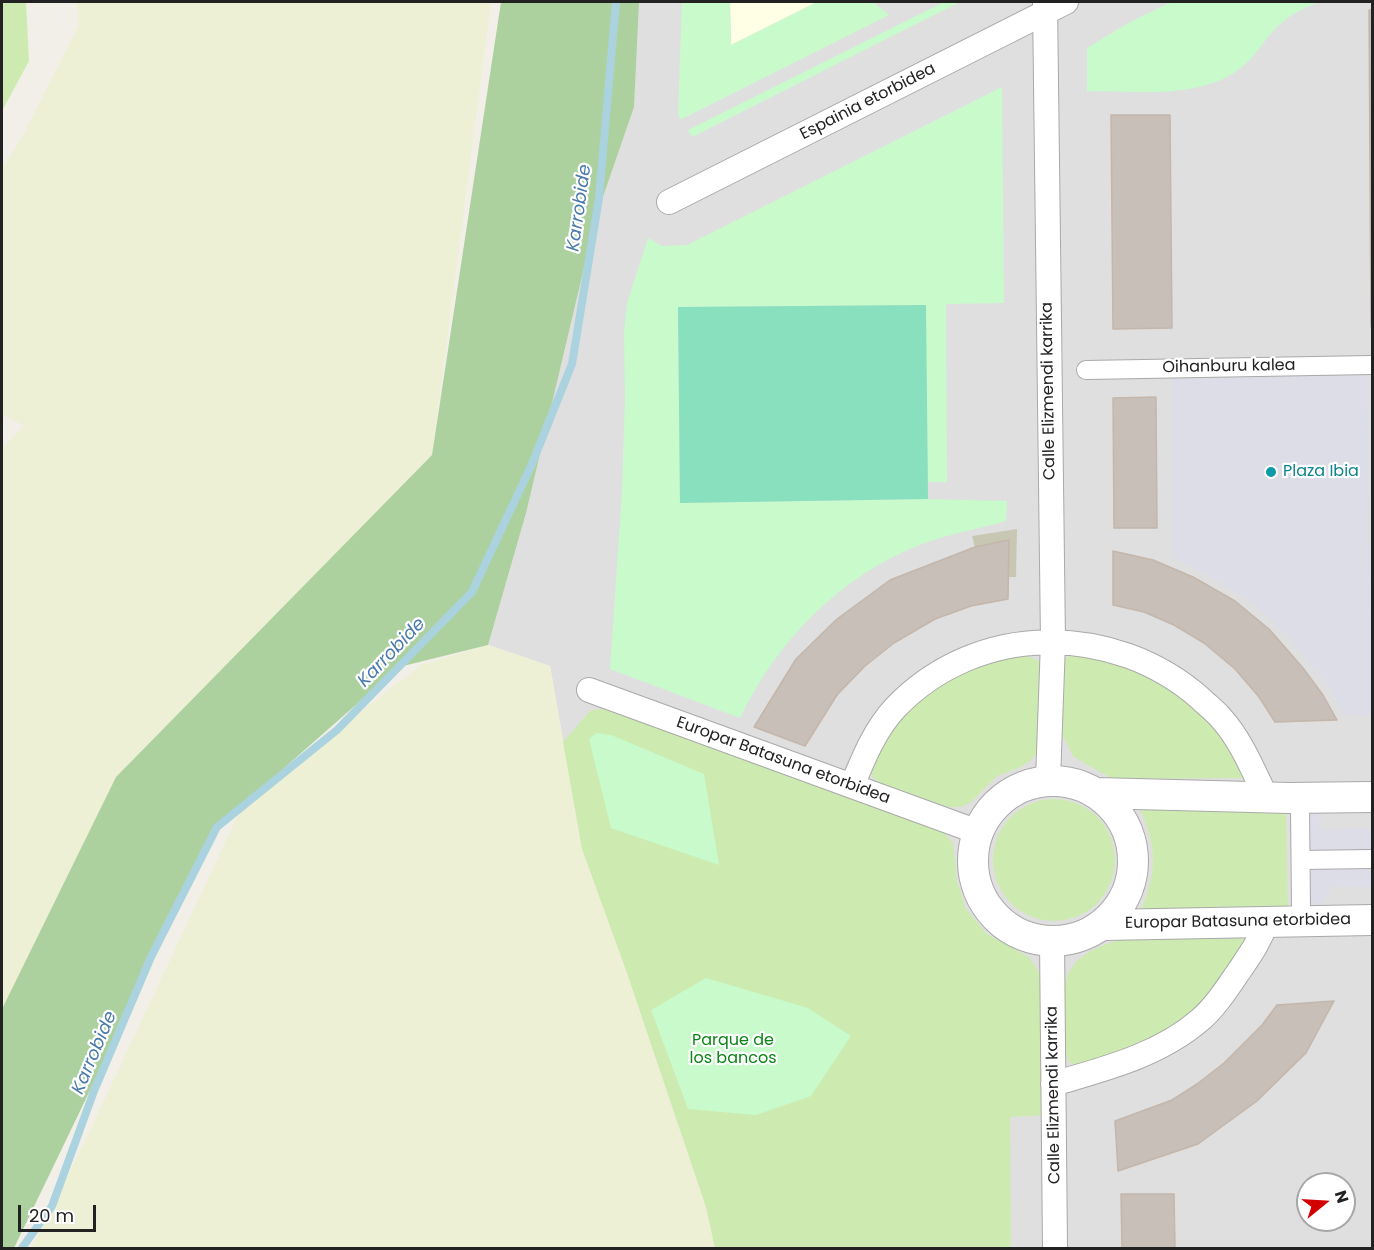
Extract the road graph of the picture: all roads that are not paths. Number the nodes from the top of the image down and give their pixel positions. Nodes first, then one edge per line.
1 (1066, 2) edge
2 (1045, 7) edge
3 (669, 202) dead end
4 (1372, 365) edge
5 (1086, 370) dead end
6 (1053, 642) junction
7 (589, 690) dead end
8 (1048, 780) junction
9 (852, 786) junction
10 (1097, 793) junction
11 (1266, 797) junction
12 (1372, 797) edge
13 (1300, 808) dead end
14 (978, 832) junction
15 (1372, 859) edge
16 (1301, 860) junction
17 (1301, 909) dead end
18 (1372, 920) edge
19 (1266, 922) junction
20 (1103, 925) junction
21 (1052, 942) junction
22 (1053, 1084) junction
23 (1055, 1248) edge

1 - 2 street, Espainia etorbidea
2 - 3 street, Espainia etorbidea
2 - 6 street, Calle Elizmendi karrika
4 - 5 street, Oihanburu kalea
6 - 8 street, Calle Elizmendi karrika
6 - 9 street
6 - 11 street
7 - 9 street, Europar Batasuna etorbidea
8 - 10 street
8 - 14 street
9 - 14 street, Europar Batasuna etorbidea
10 - 11 street
10 - 20 street
11 - 12 street
13 - 16 street, Europar Batasuna etorbidea
14 - 21 street
15 - 16 street
16 - 17 street, Europar Batasuna etorbidea
18 - 19 street, Europar Batasuna etorbidea
19 - 20 street, Europar Batasuna etorbidea
19 - 22 street
20 - 21 street
21 - 22 street, Calle Elizmendi karrika
22 - 23 street, Calle Elizmendi karrika

